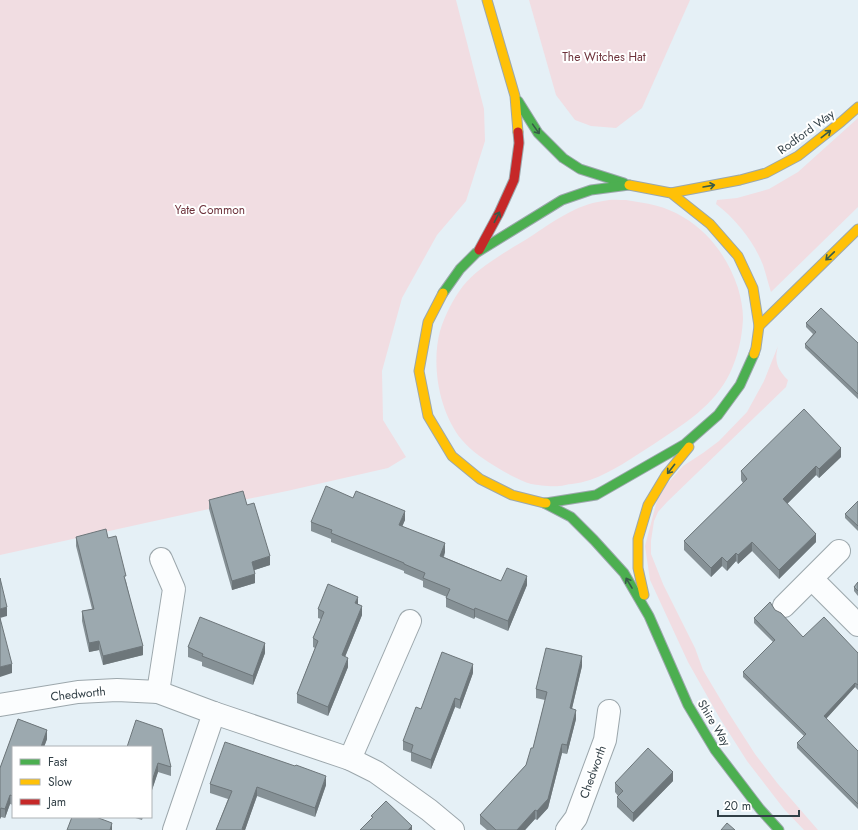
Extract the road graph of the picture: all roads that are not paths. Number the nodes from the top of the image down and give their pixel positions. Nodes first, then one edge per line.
1 (487, 0) edge
2 (516, 96) junction
3 (858, 107) edge
4 (629, 185) junction
5 (671, 193) junction
6 (858, 229) edge
7 (479, 251) junction
8 (759, 326) junction
9 (704, 428) junction
10 (544, 502) junction
11 (840, 551) dead end
12 (161, 560) dead end
13 (812, 578) junction
14 (784, 606) dead end
15 (649, 616) junction
16 (410, 621) dead end
17 (858, 625) edge
18 (158, 692) junction
19 (0, 705) edge
20 (609, 712) dead end
21 (214, 713) junction
22 (350, 759) junction
23 (174, 830) edge
24 (453, 830) edge
25 (567, 830) edge
26 (779, 830) edge

1 - 2 street
2 -> 4 street
7 -> 2 street
5 -> 3 street, Rodford Way
4 - 5 street
4 - 7 street
5 - 8 street
6 -> 8 street
7 - 10 street
8 - 9 street
9 - 10 street
9 -> 15 street, Shire Way
15 -> 10 street, Shire Way
11 - 13 street
12 - 18 street
13 - 14 street
13 - 17 street
15 - 26 street, Shire Way
16 - 22 street
18 - 19 street, Chedworth
18 - 21 street, Chedworth
20 - 25 street, Chedworth
21 - 22 street, Chedworth
21 - 23 street
22 - 24 street, Chedworth

